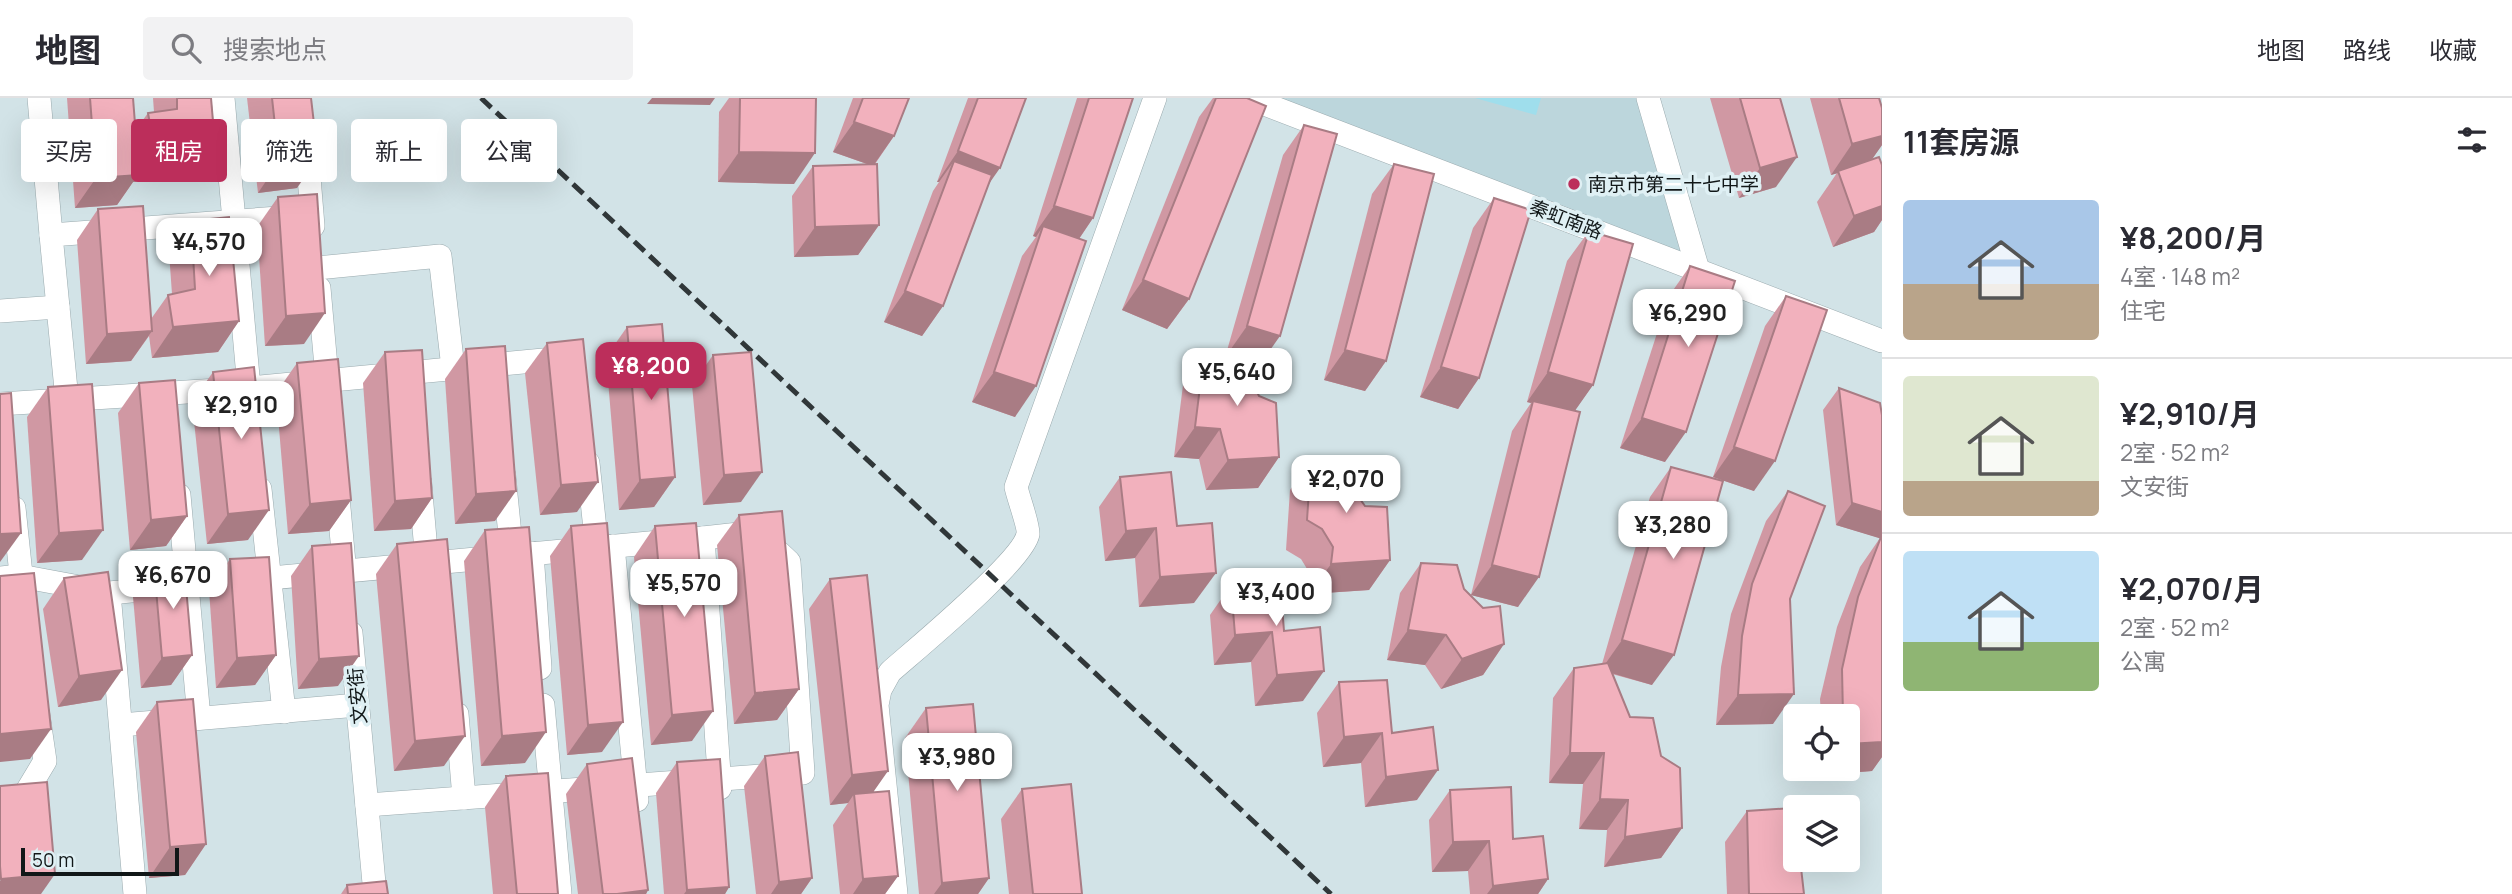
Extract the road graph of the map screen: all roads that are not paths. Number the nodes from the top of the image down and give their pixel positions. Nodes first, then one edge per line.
1 (40, 98) edge
2 (223, 98) edge
3 (1155, 98) edge
4 (1249, 98) edge
5 (1648, 98) edge
6 (309, 182) edge
7 (312, 215) junction
8 (234, 222) junction
9 (51, 235) junction
10 (317, 268) junction
11 (1698, 270) junction
12 (58, 307) junction
13 (0, 311) edge
14 (1882, 341) edge
15 (493, 365) junction
16 (453, 368) junction
17 (578, 371) edge
18 (410, 372) junction
19 (327, 379) junction
20 (249, 388) junction
21 (496, 392) edge
22 (170, 393) junction
23 (412, 399) edge
24 (67, 400) junction
25 (2, 404) edge
26 (330, 407) edge
27 (252, 415) edge
28 (173, 421) edge
29 (6, 430) edge
30 (585, 439) edge
31 (501, 446) edge
32 (417, 453) edge
33 (335, 461) edge
34 (258, 469) edge
35 (177, 476) edge
36 (11, 483) edge
37 (703, 538) junction
38 (605, 547) junction
39 (522, 554) junction
40 (436, 561) junction
41 (345, 569) junction
42 (10, 577) edge
43 (270, 578) junction
44 (187, 587) junction
45 (446, 587) edge
46 (109, 593) junction
47 (27, 629) edge
48 (455, 692) edge
49 (36, 695) edge
50 (358, 705) junction
51 (284, 712) junction
52 (199, 718) junction
53 (121, 725) junction
54 (719, 779) junction
55 (635, 785) junction
56 (549, 792) junction
57 (464, 798) junction
58 (0, 803) edge
59 (721, 804) edge
60 (367, 805) junction
61 (639, 826) edge
62 (135, 894) edge
63 (375, 894) edge
64 (559, 894) edge
65 (896, 894) edge

1 - 9 street
2 - 8 street
3 - 65 street
4 - 11 street, 秦虹南路
5 - 11 street
6 - 7 street
7 - 8 street
7 - 10 street
8 - 9 street
8 - 20 street
9 - 12 street
10 - 16 street
10 - 19 street
11 - 14 street, 秦虹南路
12 - 13 street
12 - 24 street
15 - 16 street
15 - 17 street
15 - 21 street
16 - 18 street
18 - 19 street
18 - 23 street
19 - 20 street
19 - 26 street
20 - 22 street
20 - 27 street
22 - 24 street
22 - 28 street
24 - 25 street
25 - 29 street
30 - 38 street
31 - 39 street
32 - 40 street
33 - 41 street, 文安街
34 - 43 street
35 - 44 street
36 - 42 street
37 - 38 street
37 - 54 street
37 - 54 street
38 - 39 street
38 - 55 street
39 - 40 street
39 - 56 street
40 - 41 street
40 - 45 street
41 - 43 street
41 - 50 street, 文安街
42 - 46 street
42 - 47 street
43 - 44 street
43 - 51 street
44 - 46 street
44 - 52 street
46 - 53 street
48 - 57 street
49 - 58 street
50 - 51 street
50 - 60 street, 文安街
51 - 52 street
52 - 53 street
53 - 62 street
54 - 55 street
54 - 59 street
55 - 56 street
55 - 61 street
56 - 57 street
56 - 64 street
57 - 60 street
60 - 63 street, 文安街

